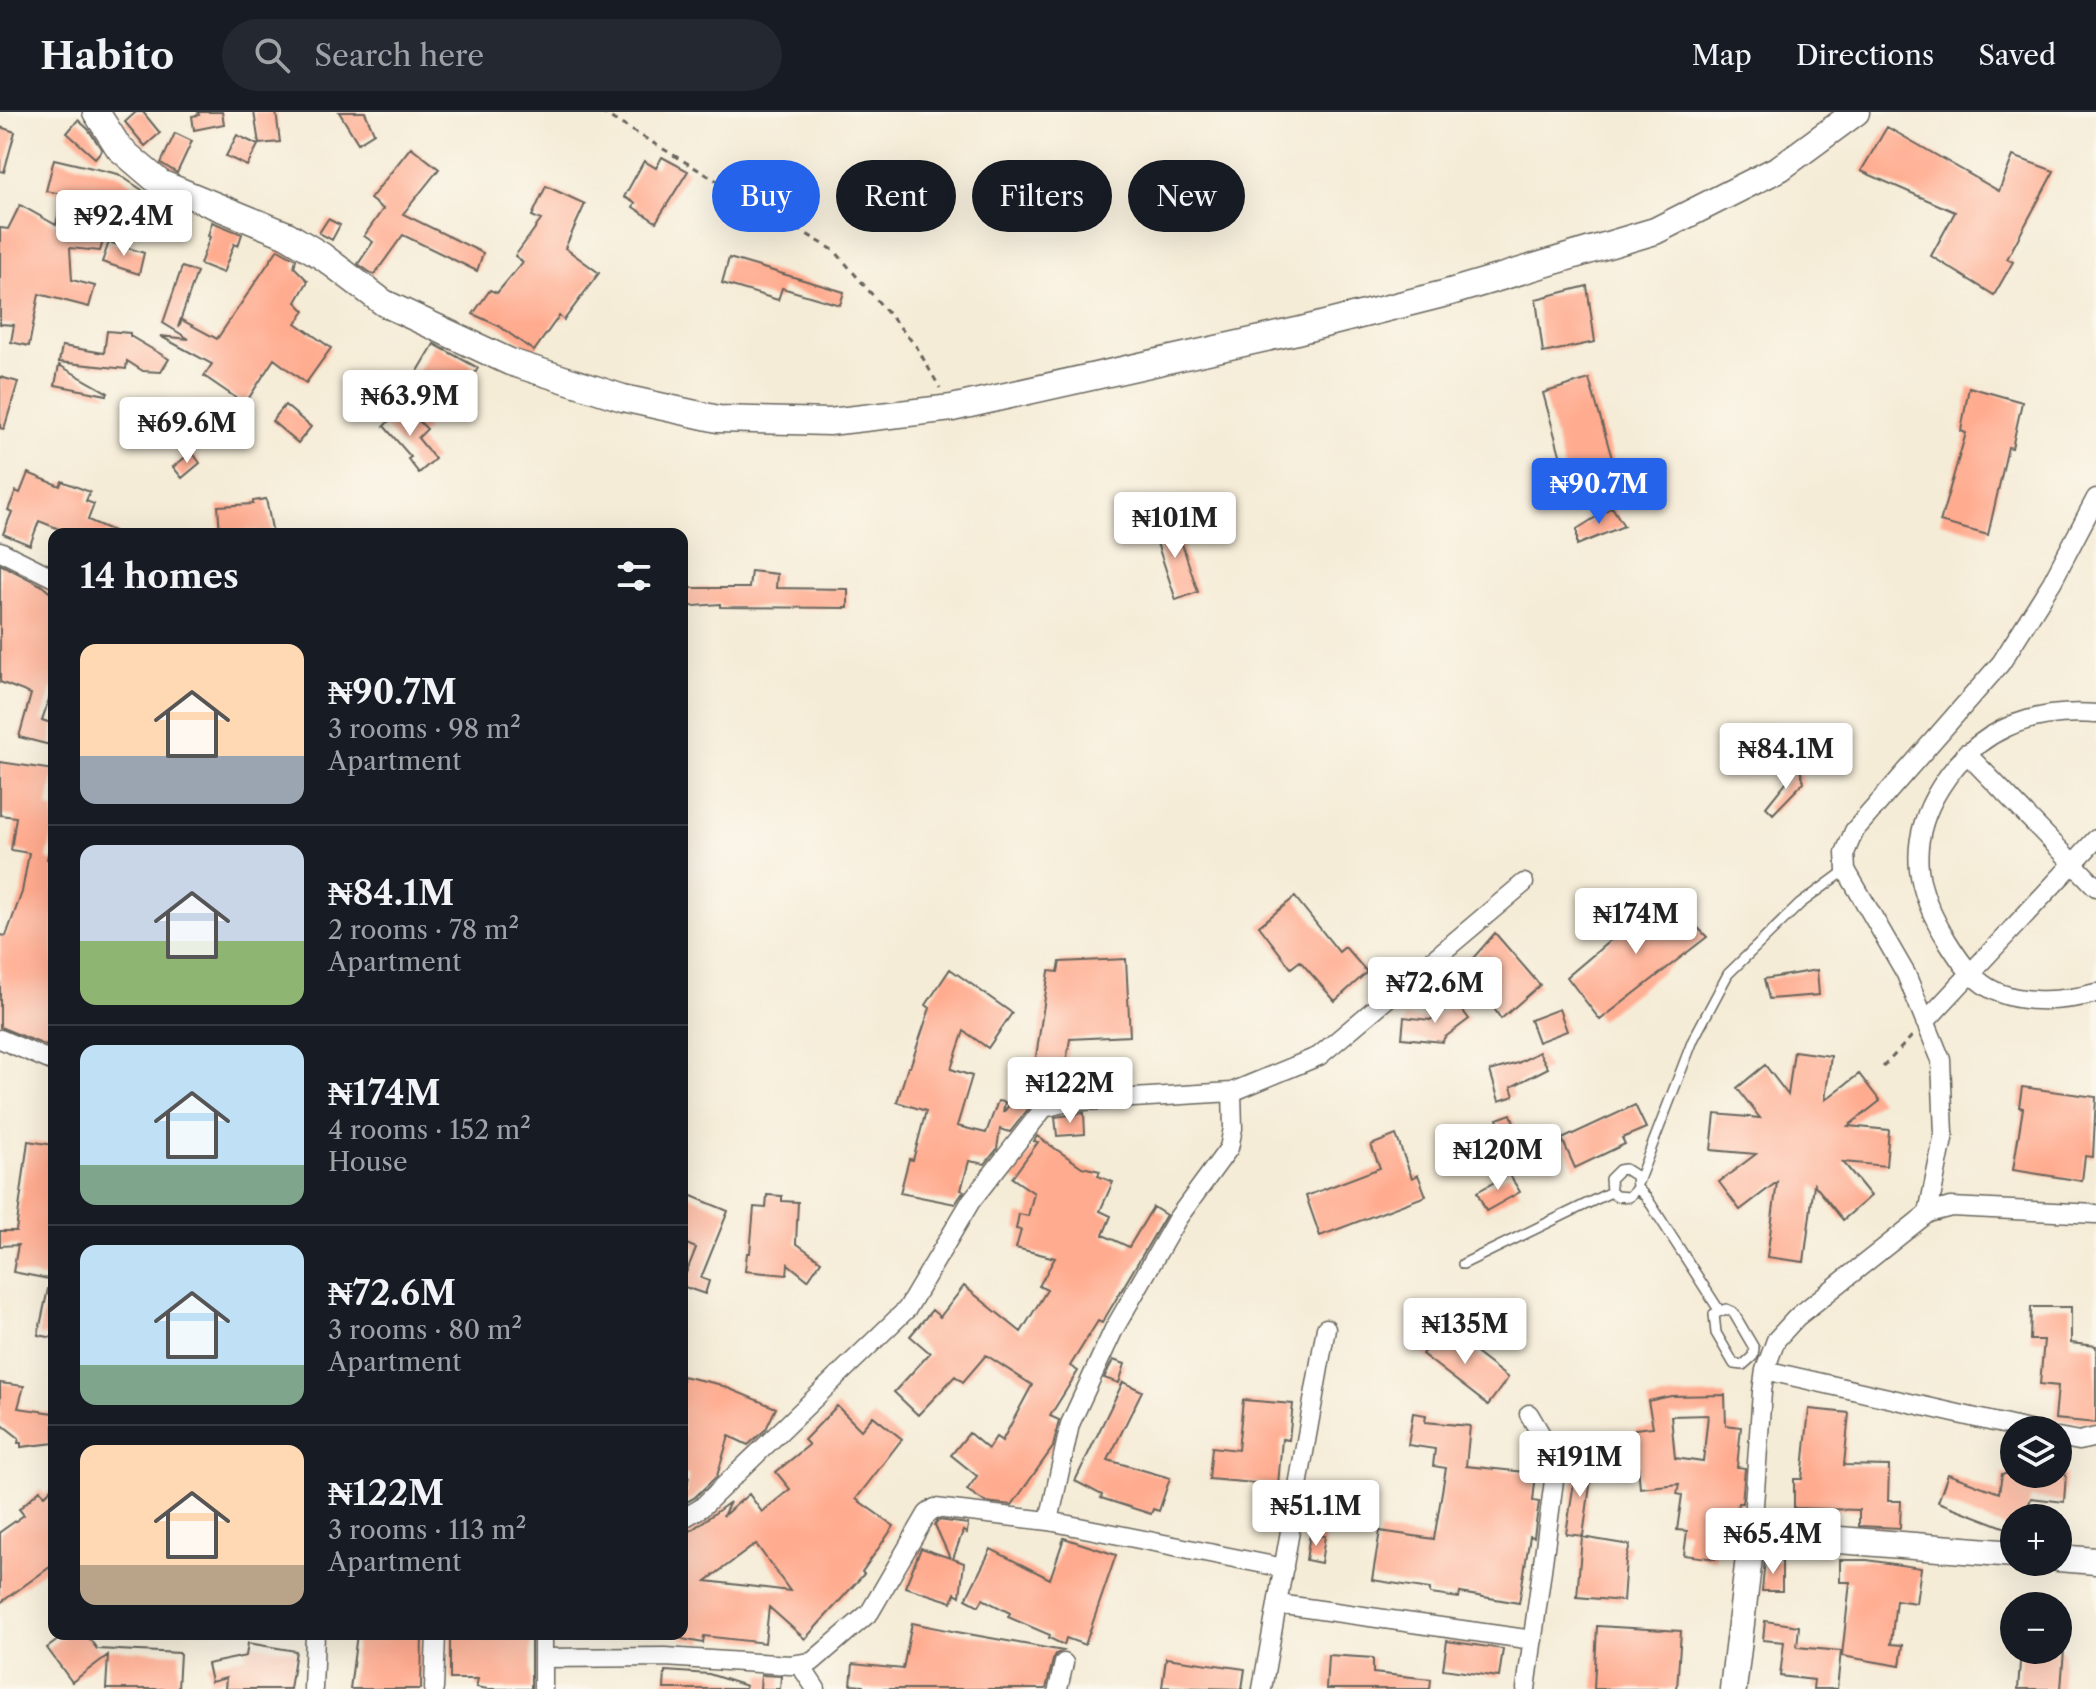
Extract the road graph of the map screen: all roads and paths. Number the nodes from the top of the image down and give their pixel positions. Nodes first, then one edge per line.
1 (96, 112) edge
2 (601, 112) edge
3 (1856, 112) edge
4 (952, 408) junction
5 (2096, 498) edge
6 (0, 551) edge
7 (48, 575) edge
8 (2096, 714) edge
9 (1966, 753) junction
10 (2096, 839) edge
11 (2073, 864) junction
12 (1846, 870) junction
13 (1524, 883) dead end
14 (2096, 887) edge
15 (1972, 973) junction
16 (2096, 993) edge
17 (1925, 1022) junction
18 (0, 1039) edge
19 (48, 1059) edge
20 (1883, 1067) dead end
21 (1232, 1092) junction
22 (1638, 1185) junction
23 (1611, 1192) junction
24 (1928, 1213) junction
25 (2096, 1214) edge
26 (1463, 1264) dead end
27 (1719, 1310) junction
28 (1326, 1328) dead end
29 (1747, 1362) junction
30 (1765, 1370) junction
31 (1762, 1392) junction
32 (1529, 1414) dead end
33 (2000, 1423) edge
34 (2096, 1437) edge
35 (2072, 1440) edge
36 (688, 1516) edge
37 (1049, 1521) junction
38 (1752, 1533) junction
39 (2000, 1553) edge
40 (2072, 1559) edge
41 (2096, 1561) edge
42 (1284, 1568) junction
43 (1278, 1604) junction
44 (315, 1640) edge
45 (436, 1640) edge
46 (543, 1640) edge
47 (1533, 1640) junction
48 (543, 1658) junction
49 (1064, 1663) dead end
50 (800, 1665) junction
51 (313, 1689) edge
52 (434, 1689) edge
53 (543, 1689) edge
54 (816, 1689) edge
55 (1058, 1689) edge
56 (1262, 1689) edge
57 (1526, 1689) edge
58 (1733, 1689) edge

1 - 4 street
2 - 4 path
3 - 4 street
5 - 12 street
6 - 7 street
8 - 9 street
9 - 11 street
9 - 15 street
10 - 11 street
11 - 14 street
11 - 15 street
12 - 17 street
12 - 22 lane
13 - 21 street
15 - 16 street
15 - 17 street
17 - 20 path
17 - 24 street
18 - 19 street
21 - 36 street
21 - 37 street
22 - 23 lane
22 - 23 lane
22 - 27 lane
23 - 26 lane
24 - 25 street
24 - 30 street
27 - 29 lane
27 - 29 lane
28 - 42 street
29 - 31 lane
30 - 31 street
30 - 33 street
31 - 38 street
32 - 47 street
34 - 35 street
37 - 42 street
37 - 50 street
38 - 39 street
38 - 58 street
40 - 41 street
42 - 43 street
43 - 47 street
43 - 56 street
44 - 51 street
45 - 52 street
46 - 48 street
47 - 57 street
48 - 50 street
48 - 53 street
49 - 55 street
50 - 54 street

